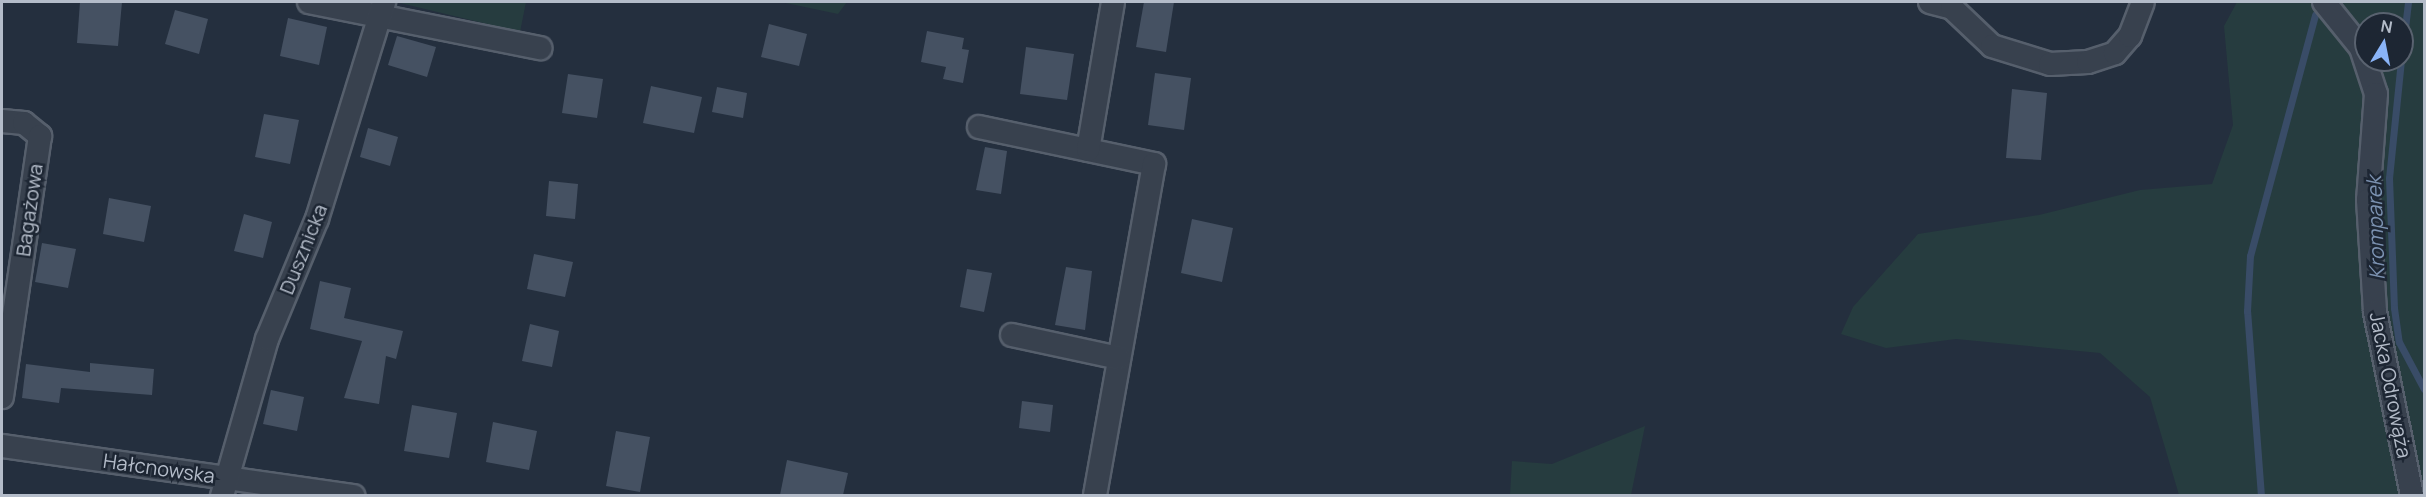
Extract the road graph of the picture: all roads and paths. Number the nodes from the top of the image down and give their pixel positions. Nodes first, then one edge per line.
1 (309, 2) edge
2 (1113, 2) edge
3 (1930, 2) edge
4 (2143, 2) edge
5 (2325, 2) edge
6 (382, 7) edge
7 (540, 48) dead end
8 (2, 121) edge
9 (979, 127) dead end
10 (1088, 150) junction
11 (1012, 334) dead end
12 (1119, 358) junction
13 (2, 397) edge
14 (2, 446) edge
15 (224, 486) edge
16 (353, 495) edge
17 (1095, 495) edge
18 (2412, 495) edge

1 - 6 street
2 - 10 street
3 - 4 street
5 - 18 street, Jacka Odrowąża
6 - 7 street
6 - 15 street, Dusznicka
8 - 13 street, Bagażowa
9 - 10 street
10 - 12 street
11 - 12 street
12 - 17 street
14 - 15 street, Hałcnowska
15 - 16 street, Hałcnowska

